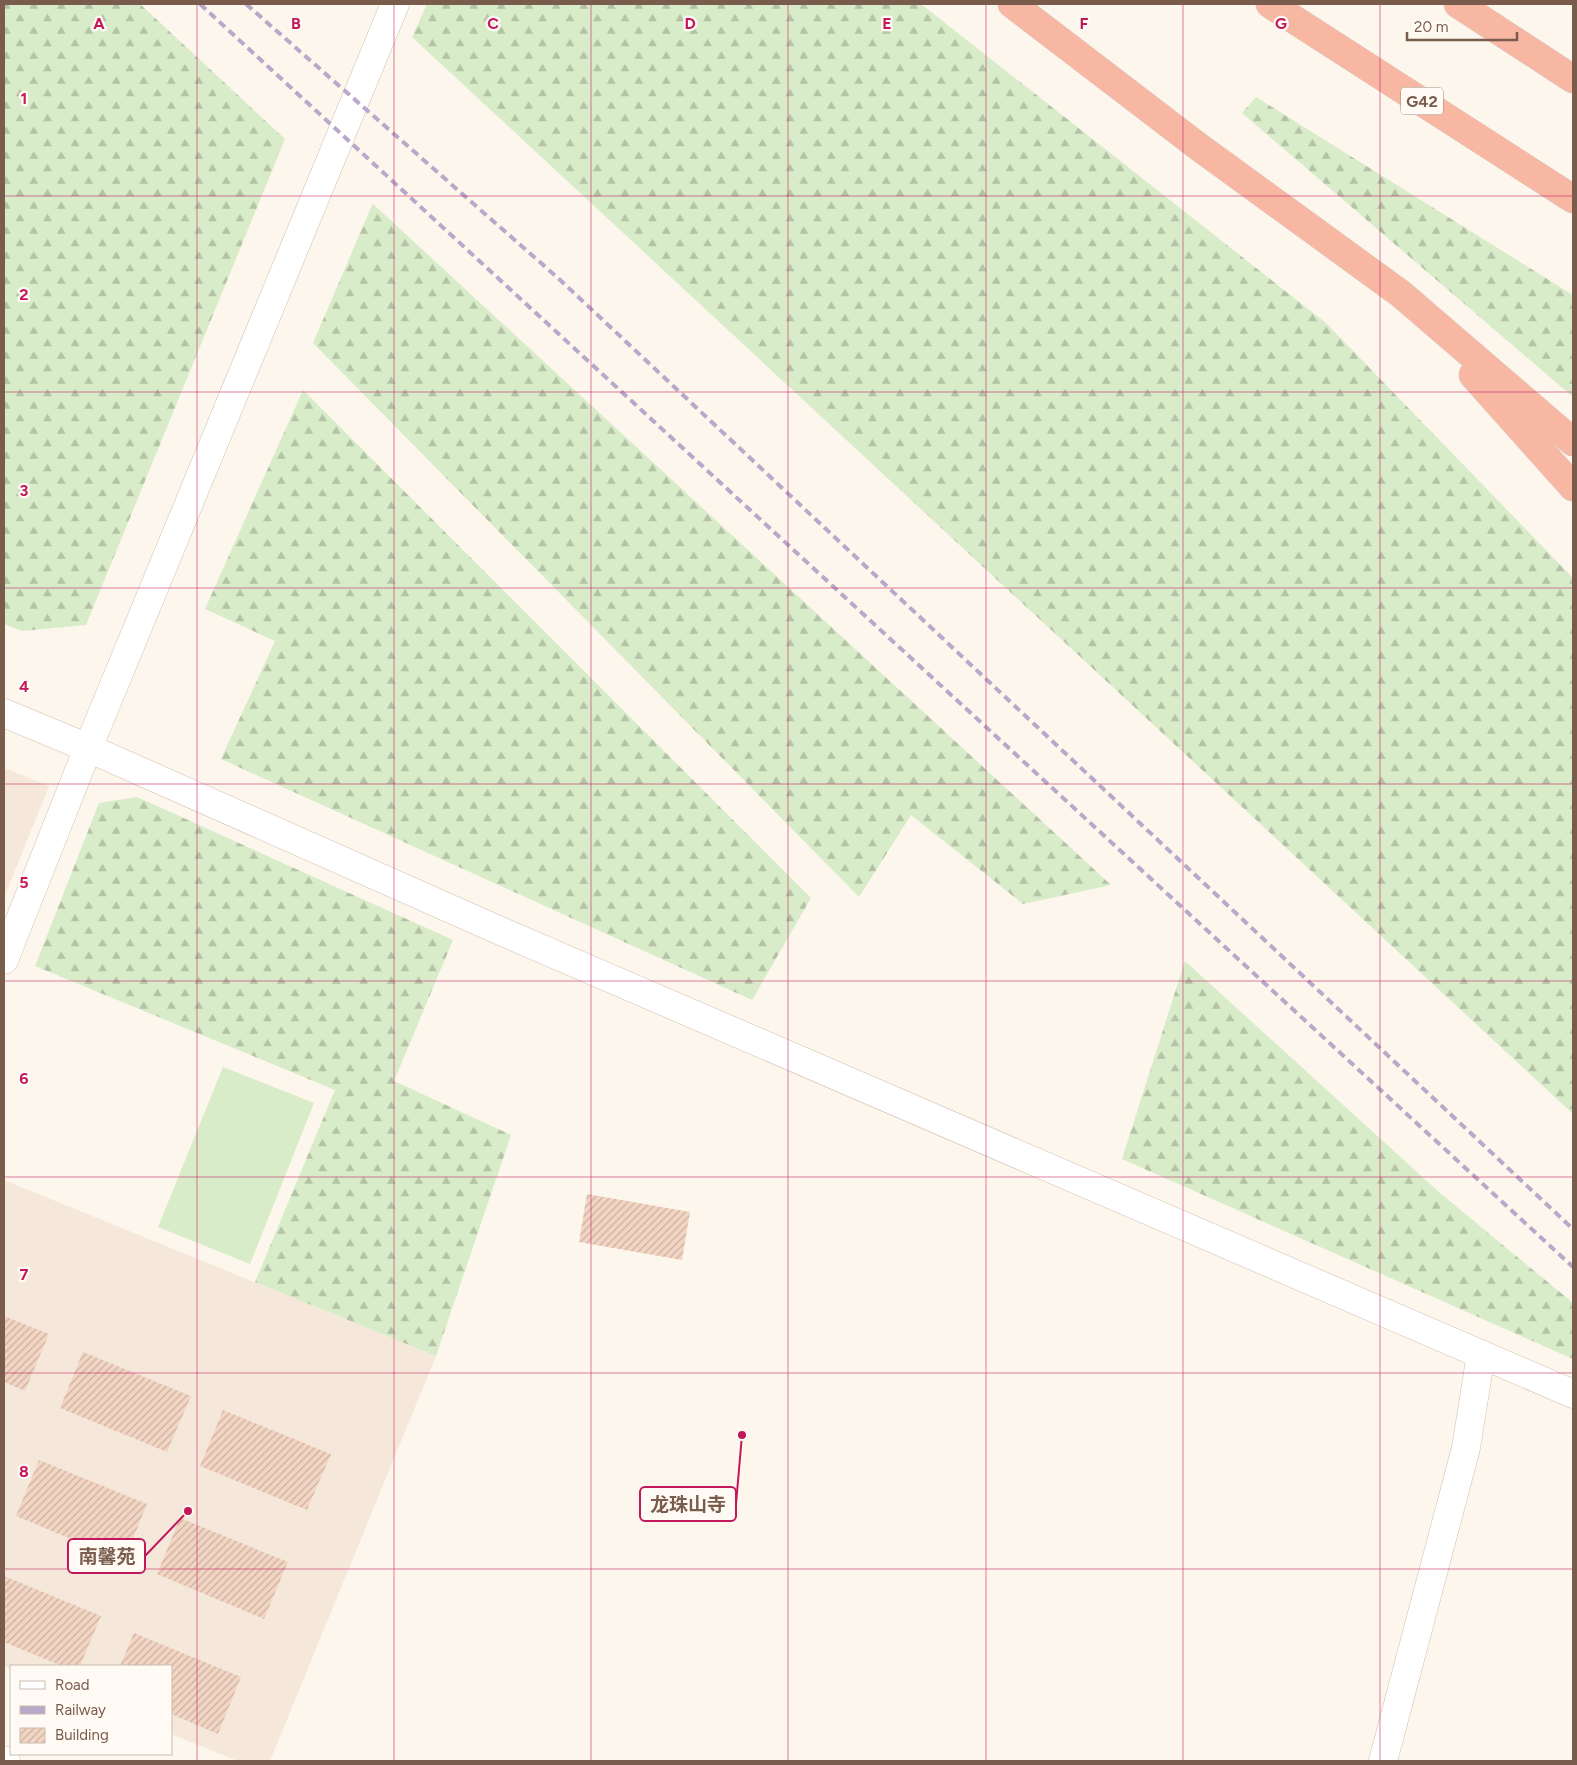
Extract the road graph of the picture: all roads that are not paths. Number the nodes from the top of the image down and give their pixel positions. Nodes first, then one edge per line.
1 (395, 4) edge
2 (1012, 4) edge
3 (1270, 4) edge
4 (1458, 4) edge
5 (1573, 79) edge
6 (1573, 199) edge
7 (1401, 294) junction
8 (1573, 442) edge
9 (1573, 487) edge
10 (4, 713) edge
11 (88, 748) junction
12 (4, 960) edge
13 (1481, 1354) junction
14 (1573, 1394) edge
15 (1383, 1761) edge

1 - 11 street
2 - 7 highway
3 - 6 highway, G42
4 - 5 highway
7 - 8 highway
7 - 9 highway
10 - 11 street
11 - 12 street
11 - 13 street
13 - 14 street
13 - 15 street

